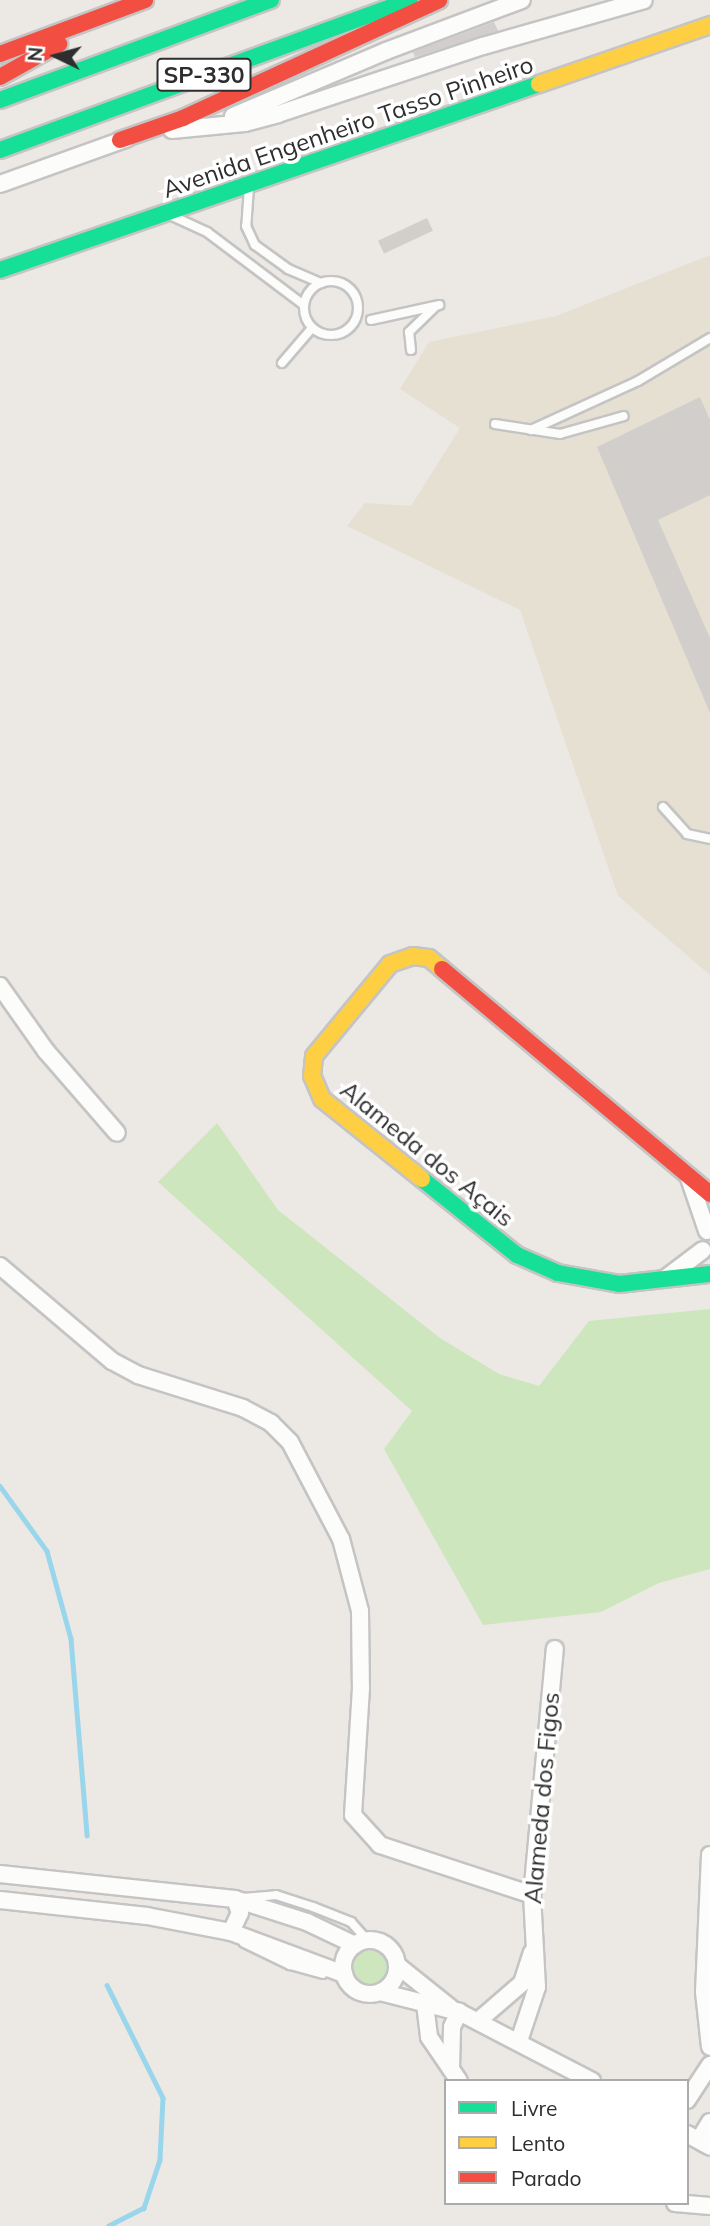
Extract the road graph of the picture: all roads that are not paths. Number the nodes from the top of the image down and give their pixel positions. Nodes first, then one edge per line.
1 (145, 0) edge
2 (271, 0) edge
3 (409, 0) edge
4 (439, 0) edge
5 (522, 0) edge
6 (635, 1) edge
7 (96, 19) junction
8 (710, 25) edge
9 (0, 54) edge
10 (0, 77) edge
11 (0, 100) edge
12 (176, 130) junction
13 (120, 140) junction
14 (0, 150) edge
15 (0, 184) edge
16 (249, 184) junction
17 (164, 213) junction
18 (0, 270) edge
19 (321, 283) junction
20 (304, 304) junction
21 (371, 320) dead end
22 (312, 328) junction
23 (710, 338) edge
24 (411, 350) dead end
25 (282, 363) dead end
26 (624, 416) dead end
27 (495, 424) dead end
28 (531, 430) junction
29 (663, 807) dead end
30 (710, 839) edge
31 (0, 986) edge
32 (117, 1133) dead end
33 (688, 1176) junction
34 (710, 1194) edge
35 (708, 1229) edge
36 (707, 1257) edge
37 (0, 1266) edge
38 (710, 1274) edge
39 (660, 1283) junction
40 (555, 1649) dead end
41 (710, 1855) edge
42 (0, 1874) edge
43 (532, 1895) junction
44 (235, 1899) junction
45 (0, 1900) edge
46 (231, 1932) junction
47 (361, 1943) junction
48 (534, 1947) junction
49 (397, 1965) junction
50 (346, 1978) junction
51 (380, 1992) junction
52 (425, 2004) junction
53 (456, 2010) junction
54 (478, 2021) junction
55 (519, 2041) junction
56 (710, 2047) edge
57 (710, 2064) edge
58 (455, 2076) edge
59 (588, 2079) edge
60 (689, 2097) edge
61 (710, 2122) edge
62 (699, 2140) edge
63 (710, 2198) edge
64 (689, 2202) edge
65 (689, 2205) edge
66 (710, 2206) edge

1 - 7 main road
2 - 11 main road, SP-330
3 - 14 main road, SP-330
4 - 13 main road
5 - 12 street
6 - 12 street
7 - 9 main road
7 - 10 main road
8 - 16 main road, Avenida Engenheiro Tasso Pinheiro
12 - 13 street
13 - 15 street
16 - 17 main road, Avenida Engenheiro Tasso Pinheiro
16 - 19 lane
17 - 18 main road, Avenida Engenheiro Tasso Pinheiro
17 - 20 lane
19 - 20 lane
19 - 22 lane
20 - 22 lane
21 - 24 lane
22 - 25 lane
23 - 28 lane
26 - 28 lane
27 - 28 lane
29 - 30 lane
31 - 32 street
33 - 34 main road, Alameda dos Açais
33 - 35 street
33 - 39 main road, Alameda dos Açais
35 - 36 street
36 - 39 street
37 - 43 street
38 - 39 main road, Alameda dos Açais
40 - 43 street, Alameda dos Figos
41 - 56 street
42 - 44 street
43 - 48 street, Alameda dos Figos
44 - 46 street
44 - 47 street
45 - 46 street
46 - 50 street
47 - 49 street
47 - 50 street
48 - 54 street, Alameda dos Figos
48 - 55 street, Alameda dos Figos
49 - 51 street
49 - 53 street
50 - 51 street
51 - 52 street
52 - 53 street
52 - 58 street
53 - 54 street
53 - 58 street
54 - 55 street
55 - 59 street
57 - 60 street
61 - 62 street
63 - 64 street
65 - 66 street

